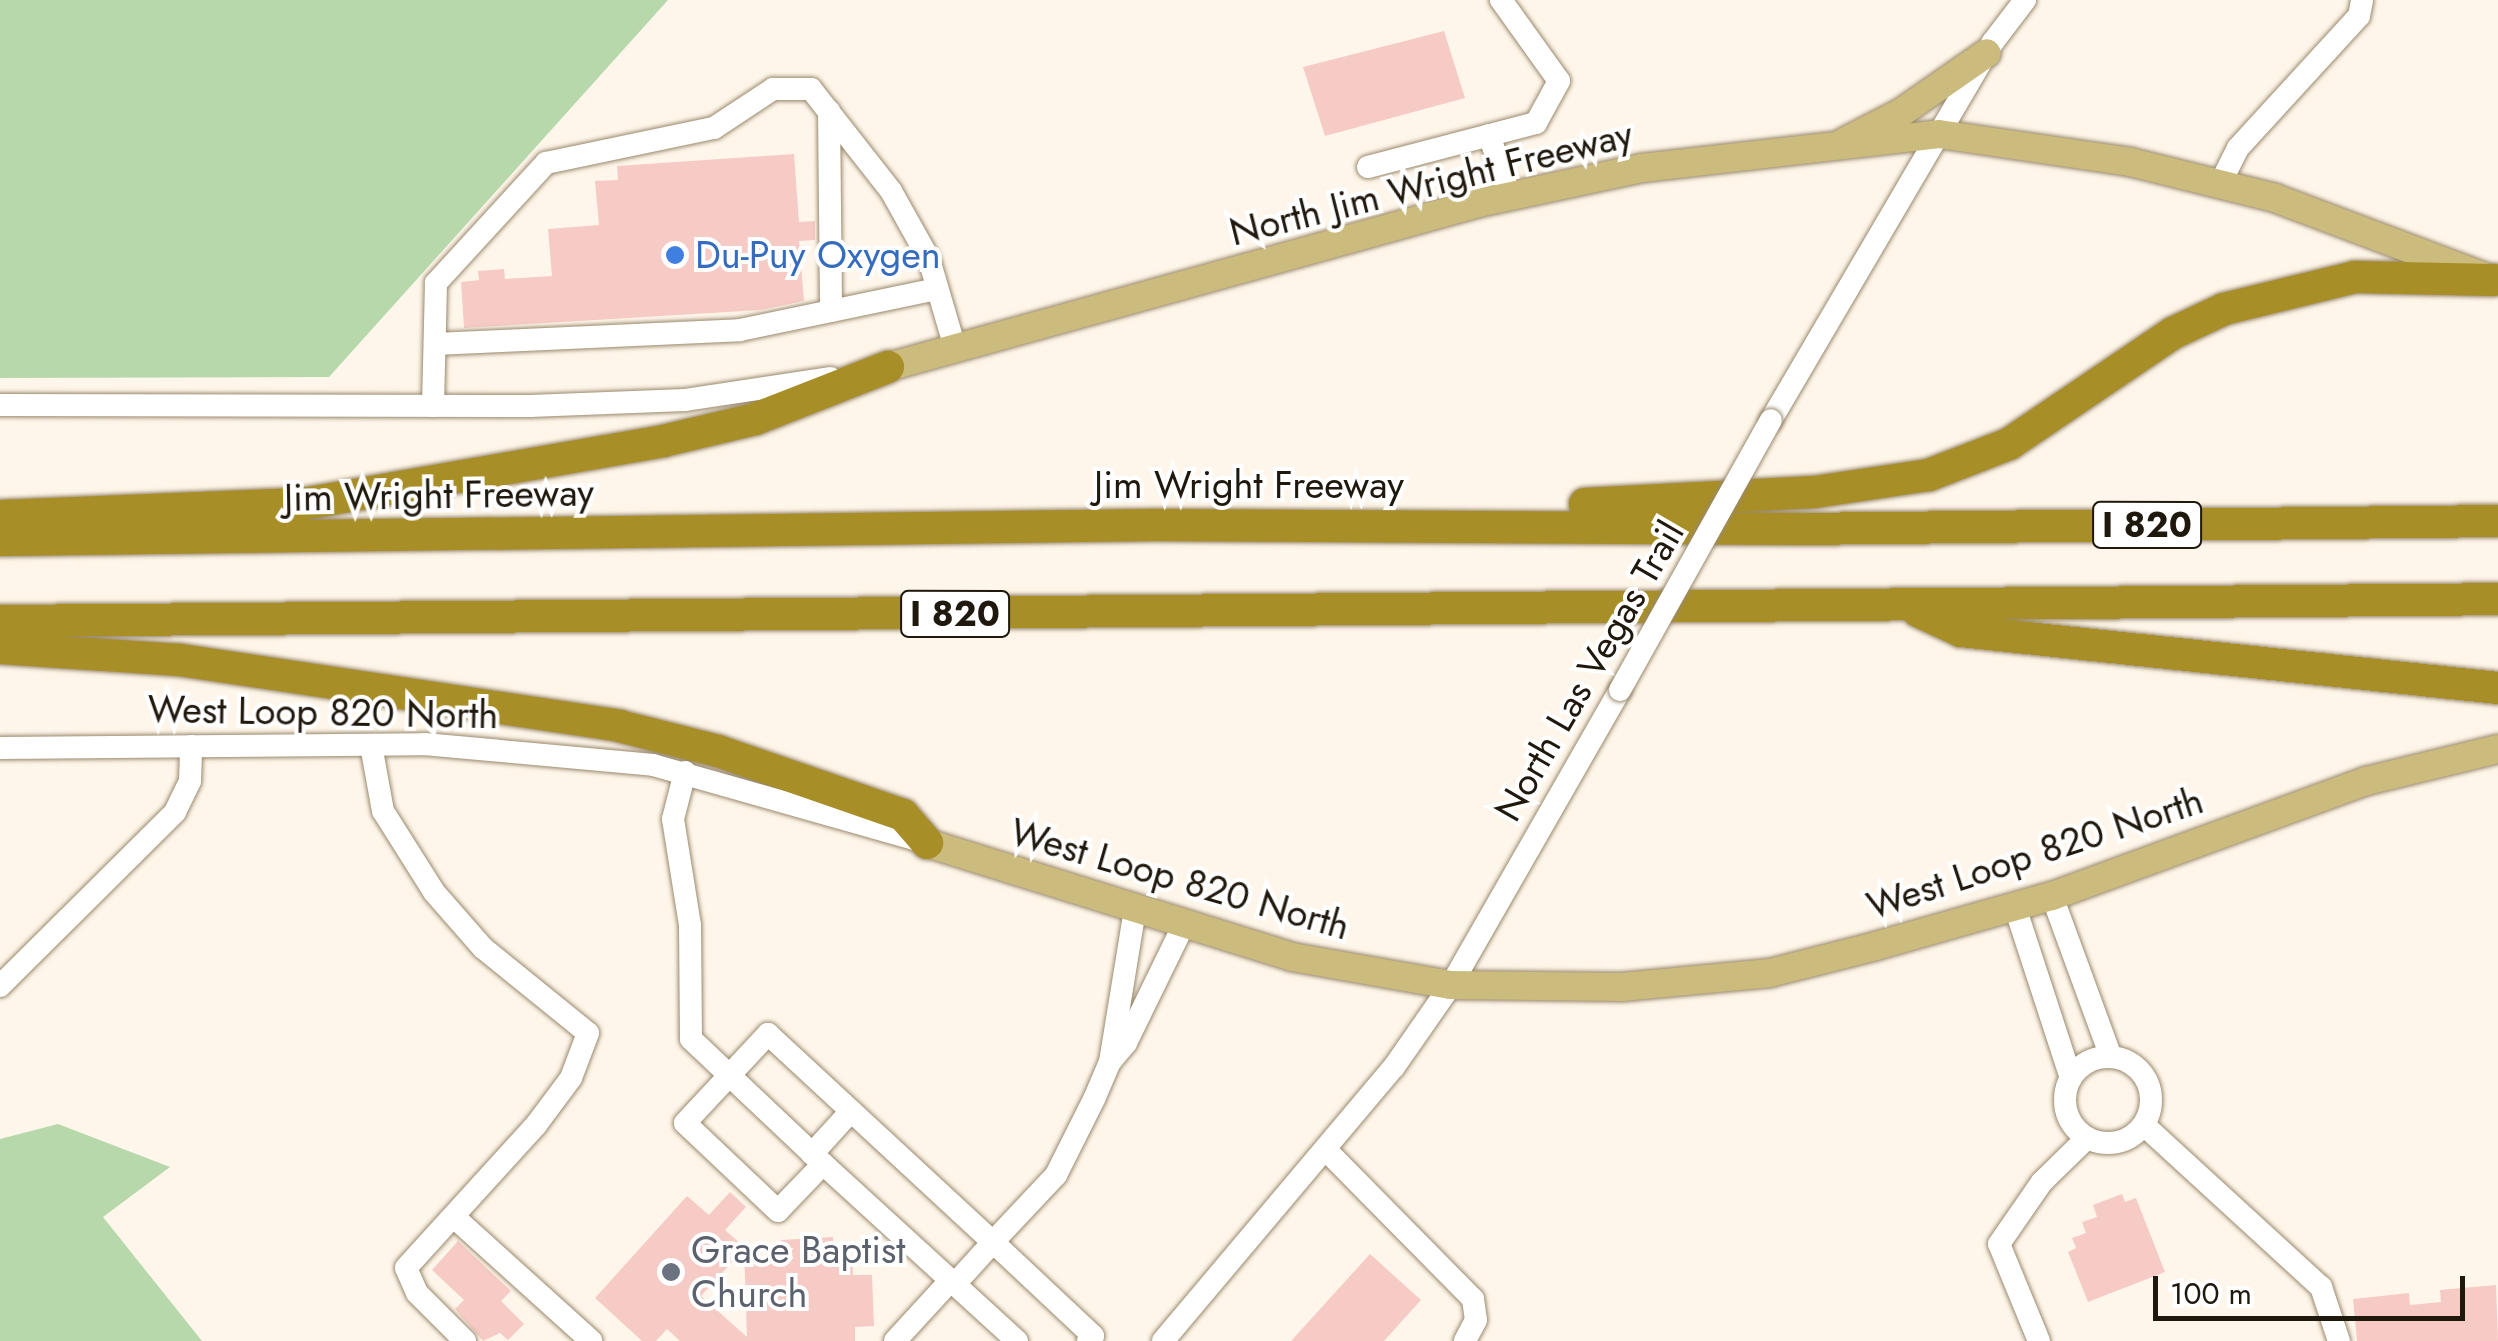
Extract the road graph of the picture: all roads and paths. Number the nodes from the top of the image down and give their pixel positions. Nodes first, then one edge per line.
1 (1501, 0) edge
2 (2025, 0) edge
3 (2362, 0) edge
4 (1987, 53) junction
5 (829, 111) junction
6 (1938, 134) junction
7 (1490, 135) junction
8 (1830, 150) junction
9 (1368, 167) dead end
10 (2220, 184) junction
11 (1510, 196) junction
12 (2496, 280) edge
13 (938, 288) junction
14 (831, 311) junction
15 (434, 344) junction
16 (954, 348) junction
17 (888, 368) junction
18 (0, 405) edge
19 (432, 406) junction
20 (0, 516) edge
21 (1534, 522) junction
22 (2498, 522) edge
23 (0, 540) edge
24 (2498, 599) edge
25 (1909, 606) junction
26 (0, 621) edge
27 (0, 648) edge
28 (2498, 688) edge
29 (371, 744) junction
30 (191, 746) junction
31 (0, 748) edge
32 (2498, 750) edge
33 (685, 772) junction
34 (927, 843) junction
35 (2052, 896) junction
36 (2014, 908) junction
37 (1135, 910) junction
38 (1184, 924) junction
39 (1451, 985) junction
40 (0, 986) edge
41 (2111, 1057) junction
42 (1110, 1062) junction
43 (728, 1078) junction
44 (2071, 1078) junction
45 (851, 1111) junction
46 (2144, 1125) junction
47 (2086, 1138) junction
48 (1326, 1152) junction
49 (817, 1159) junction
50 (454, 1217) junction
51 (993, 1242) junction
52 (952, 1283) junction
53 (464, 1341) edge
54 (590, 1341) edge
55 (894, 1341) edge
56 (1016, 1341) edge
57 (1088, 1341) edge
58 (1163, 1341) edge
59 (1465, 1341) edge
60 (2039, 1341) edge
61 (2339, 1341) edge

1 - 7 street
2 - 4 street, North Las Vegas Trail
3 - 10 street
4 - 6 street, North Las Vegas Trail
4 - 8 main road
5 - 13 street
5 - 14 street
5 - 15 street
6 - 8 main road, North Jim Wright Freeway
6 - 10 main road, North Jim Wright Freeway
6 - 39 street, North Las Vegas Trail, bridge
7 - 9 street
7 - 11 street
8 - 11 main road, North Jim Wright Freeway
10 - 12 main road, North Jim Wright Freeway
11 - 16 main road, North Jim Wright Freeway
12 - 21 highway
13 - 14 street
13 - 16 street
14 - 15 street
15 - 19 street
16 - 17 main road, North Jim Wright Freeway
17 - 19 street, North Jim Wright Freeway
17 - 20 highway
18 - 19 street, North Jim Wright Freeway
21 - 22 highway, Jim Wright Freeway / I 820
21 - 23 highway, Jim Wright Freeway / I 820
24 - 25 highway, I 820
25 - 26 highway, I 820
25 - 28 highway
27 - 34 highway
29 - 30 street, West Loop 820 North
29 - 33 street, West Loop 820 North
29 - 50 street
30 - 31 street, West Loop 820 North
30 - 40 street
32 - 35 main road, West Loop 820 North
33 - 34 street, West Loop 820 North
33 - 43 street
34 - 37 main road, West Loop 820 North
35 - 36 main road, West Loop 820 North
35 - 41 street
36 - 39 main road, West Loop 820 North
36 - 44 street
37 - 38 main road, West Loop 820 North
37 - 42 street
38 - 39 main road, West Loop 820 North
38 - 42 street
39 - 48 street, North Las Vegas Trail
41 - 44 street
41 - 46 street
42 - 51 street
43 - 45 street
43 - 49 street
43 - 49 street
44 - 47 street
45 - 49 street
45 - 51 street
46 - 47 street
46 - 61 street
47 - 60 street
48 - 58 street, North Las Vegas Trail
48 - 59 street
49 - 52 street
50 - 53 street
50 - 54 street
51 - 52 street
51 - 57 street
52 - 55 street
52 - 56 street

